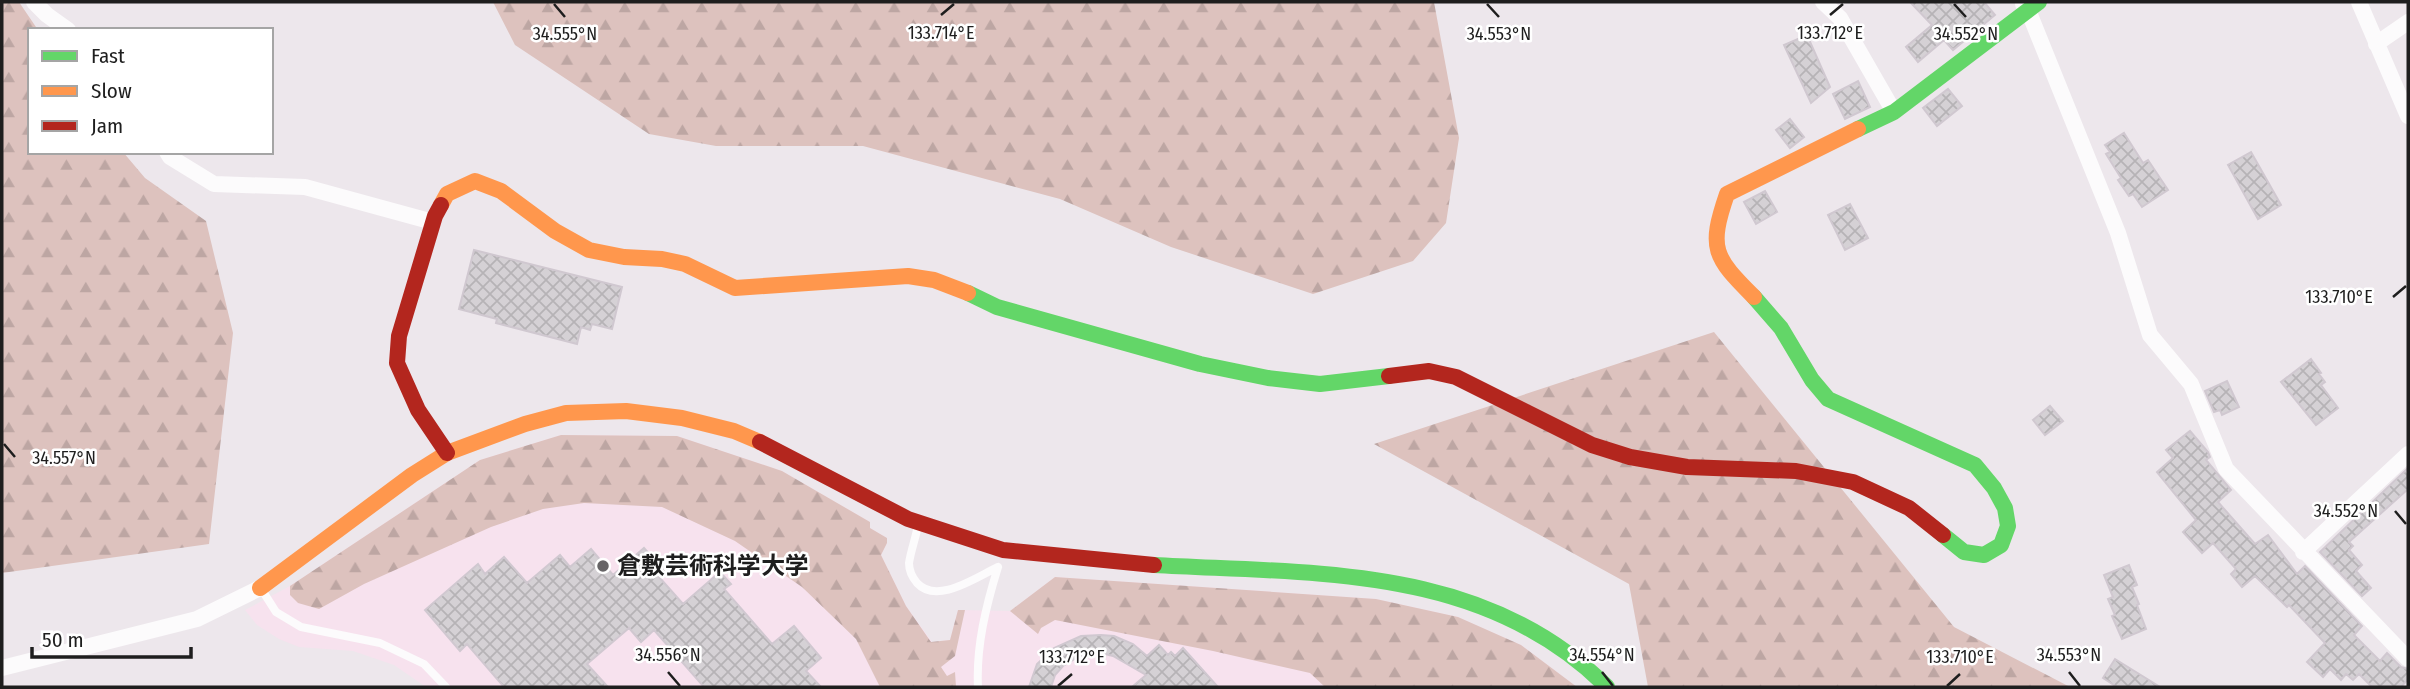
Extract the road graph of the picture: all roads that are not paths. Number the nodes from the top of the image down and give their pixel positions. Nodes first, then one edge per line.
1 (34, 2) edge
2 (1823, 2) edge
3 (2358, 2) edge
4 (2029, 5) edge
5 (2408, 22) edge
6 (65, 28) edge
7 (2376, 44) junction
8 (1894, 112) junction
9 (2408, 116) edge
10 (168, 154) edge
11 (433, 222) junction
12 (447, 453) junction
13 (2408, 454) edge
14 (919, 523) junction
15 (1003, 550) junction
16 (2303, 552) junction
17 (998, 567) junction
18 (260, 588) junction
19 (2408, 659) edge
20 (2, 668) edge
21 (446, 687) edge
22 (978, 687) edge
23 (1607, 687) edge

1 - 6 street
2 - 8 street
3 - 7 street
4 - 8 street
4 - 16 street
5 - 7 street
7 - 9 street
8 - 11 street
10 - 11 street
11 - 12 street
12 - 14 street
12 - 18 street
13 - 16 street
14 - 15 street
14 - 17 lane
15 - 17 lane
15 - 23 street
16 - 19 street
17 - 22 lane
18 - 20 street
18 - 21 lane

